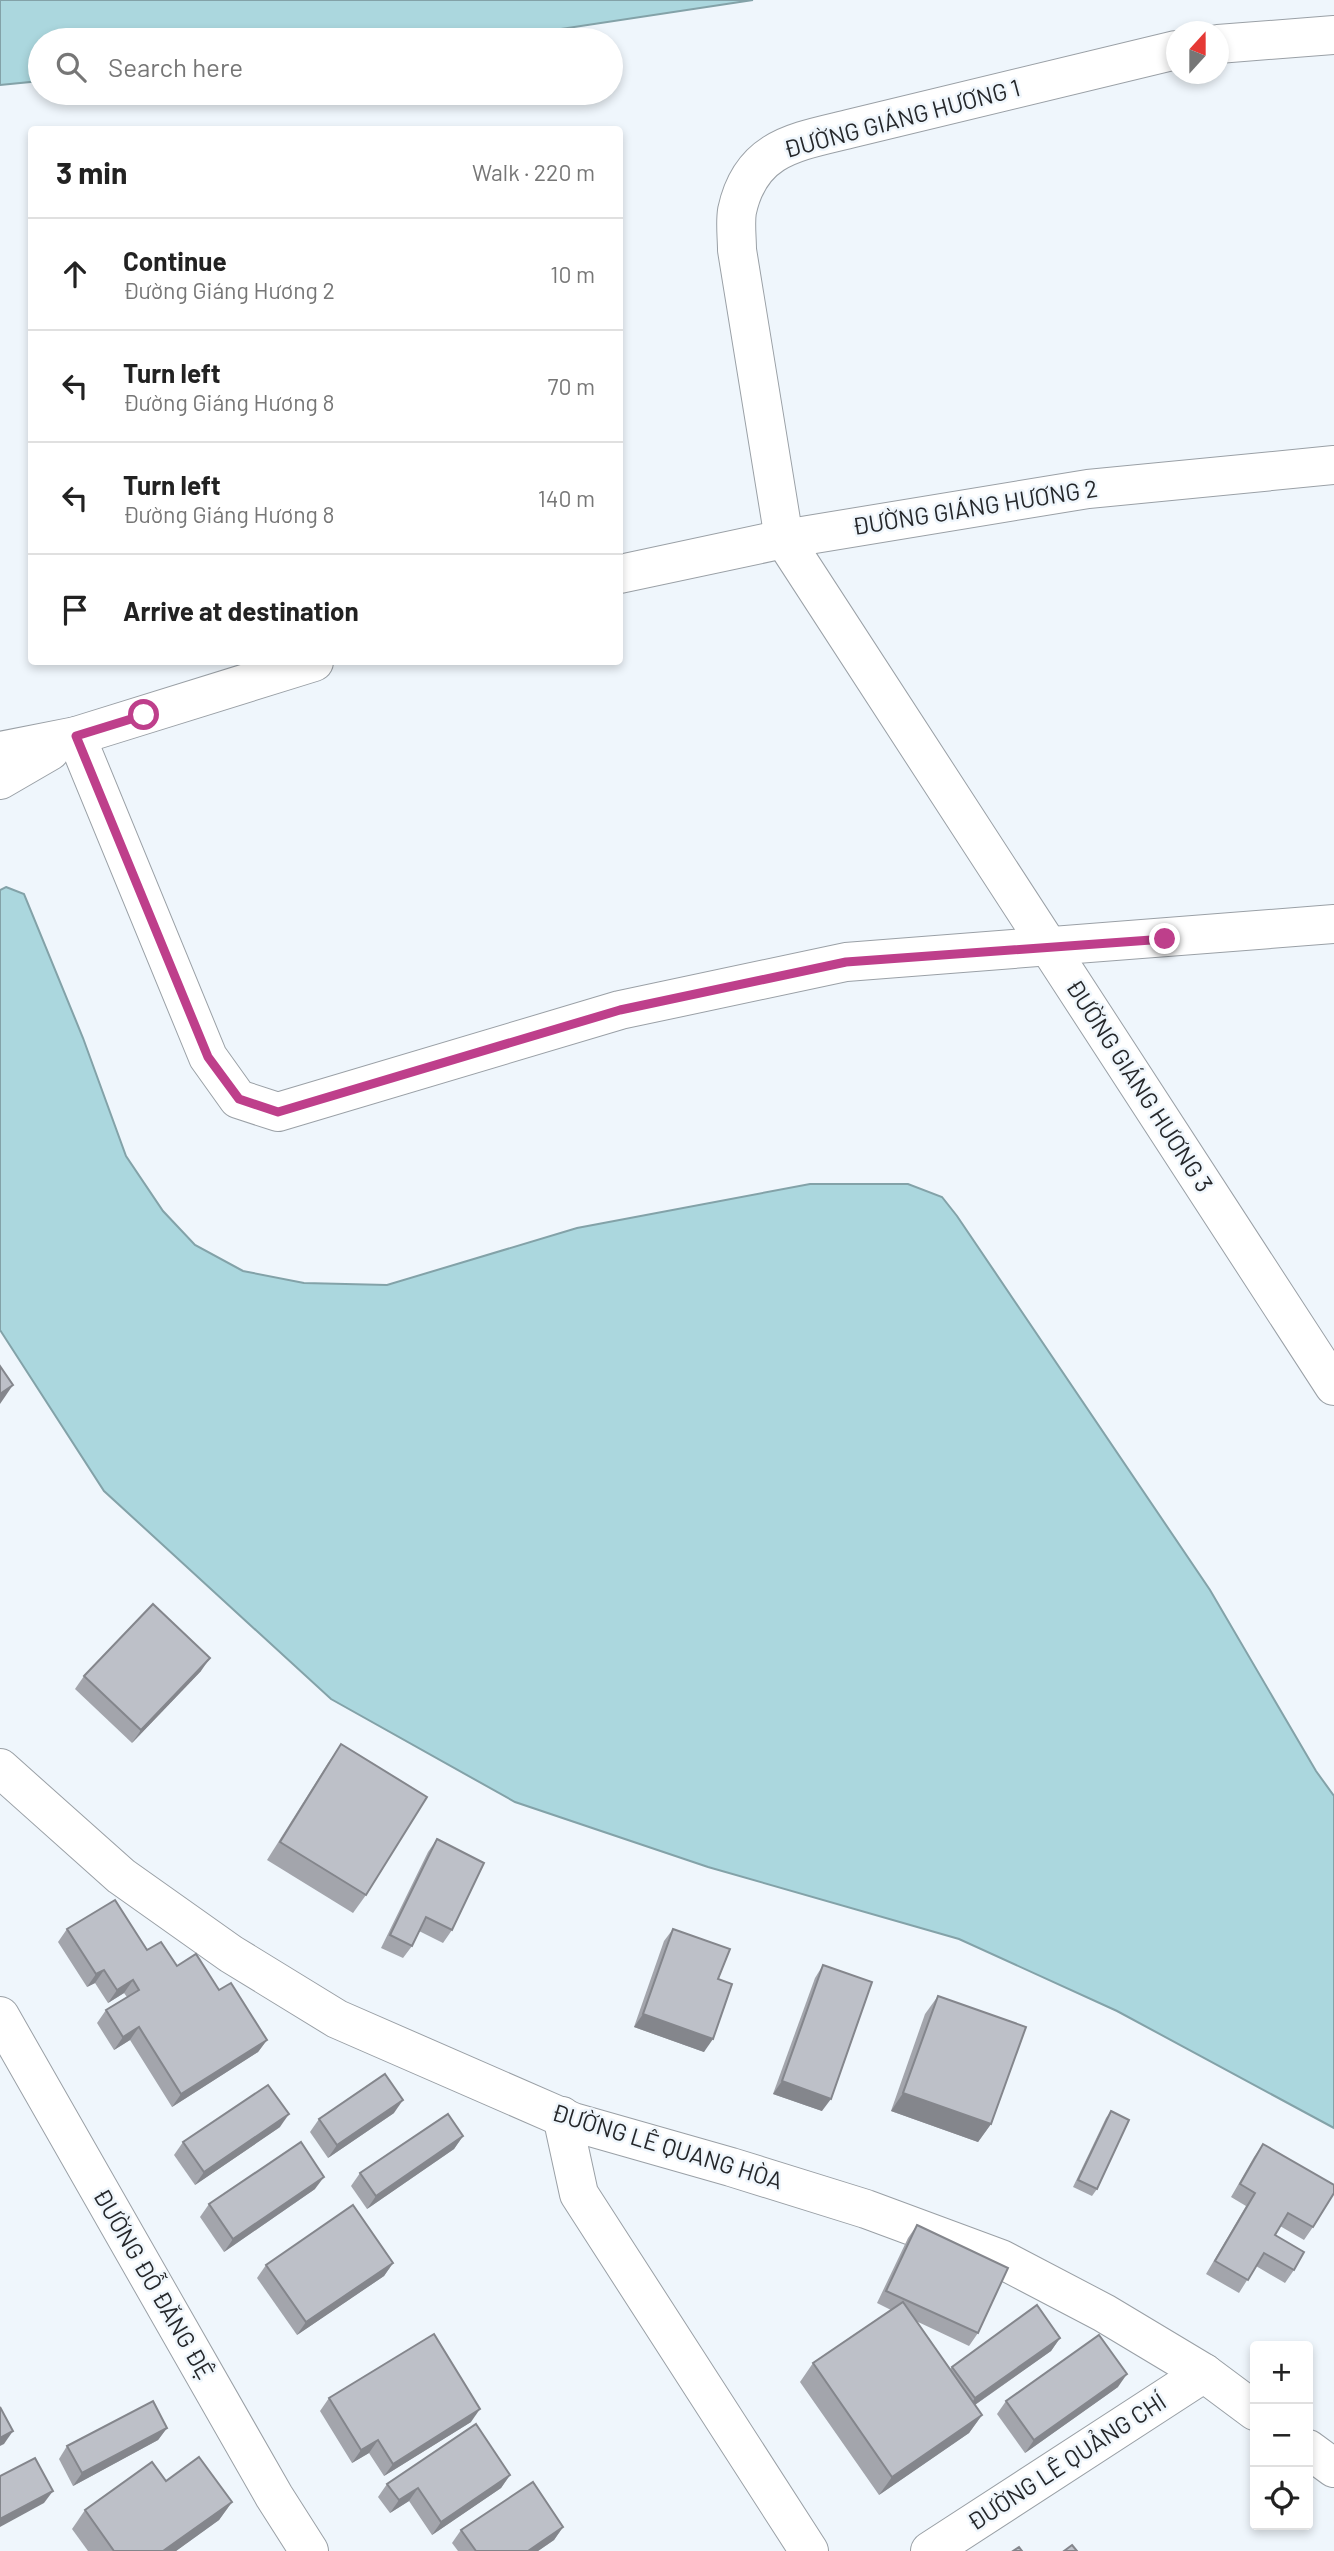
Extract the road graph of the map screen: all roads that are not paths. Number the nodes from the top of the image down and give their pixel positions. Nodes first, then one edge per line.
1 (1334, 34) edge
2 (1229, 43) edge
3 (1166, 53) edge
4 (1334, 466) edge
5 (784, 539) junction
6 (623, 573) edge
7 (304, 665) edge
8 (76, 736) junction
9 (0, 751) edge
10 (0, 780) edge
11 (1334, 924) edge
12 (1049, 948) junction
13 (1334, 1386) edge
14 (0, 1768) edge
15 (0, 2016) edge
16 (562, 2116) junction
17 (1204, 2372) junction
18 (1250, 2407) edge
19 (1313, 2453) edge
20 (1334, 2468) edge
21 (309, 2551) edge
22 (810, 2551) edge
23 (930, 2551) edge

1 - 2 street
3 - 5 street, ĐƯỜNG GIÁNG HƯƠNG 1
4 - 5 street, ĐƯỜNG GIÁNG HƯƠNG 2
5 - 6 street, ĐƯỜNG GIÁNG HƯƠNG 2
5 - 12 street, ĐƯỜNG GIÁNG HƯƠNG 3
7 - 8 street
8 - 9 street
8 - 10 street
8 - 12 street
11 - 12 street
12 - 13 street, ĐƯỜNG GIÁNG HƯƠNG 3
14 - 16 street, ĐƯỜNG LÊ QUANG HÒA
15 - 21 street, ĐƯỜNG ĐỖ ĐĂNG ĐỆ
16 - 17 street, ĐƯỜNG LÊ QUANG HÒA
16 - 22 street
17 - 18 street, ĐƯỜNG LÊ QUANG HÒA
17 - 23 street, ĐƯỜNG LÊ QUẢNG CHÍ
19 - 20 street

